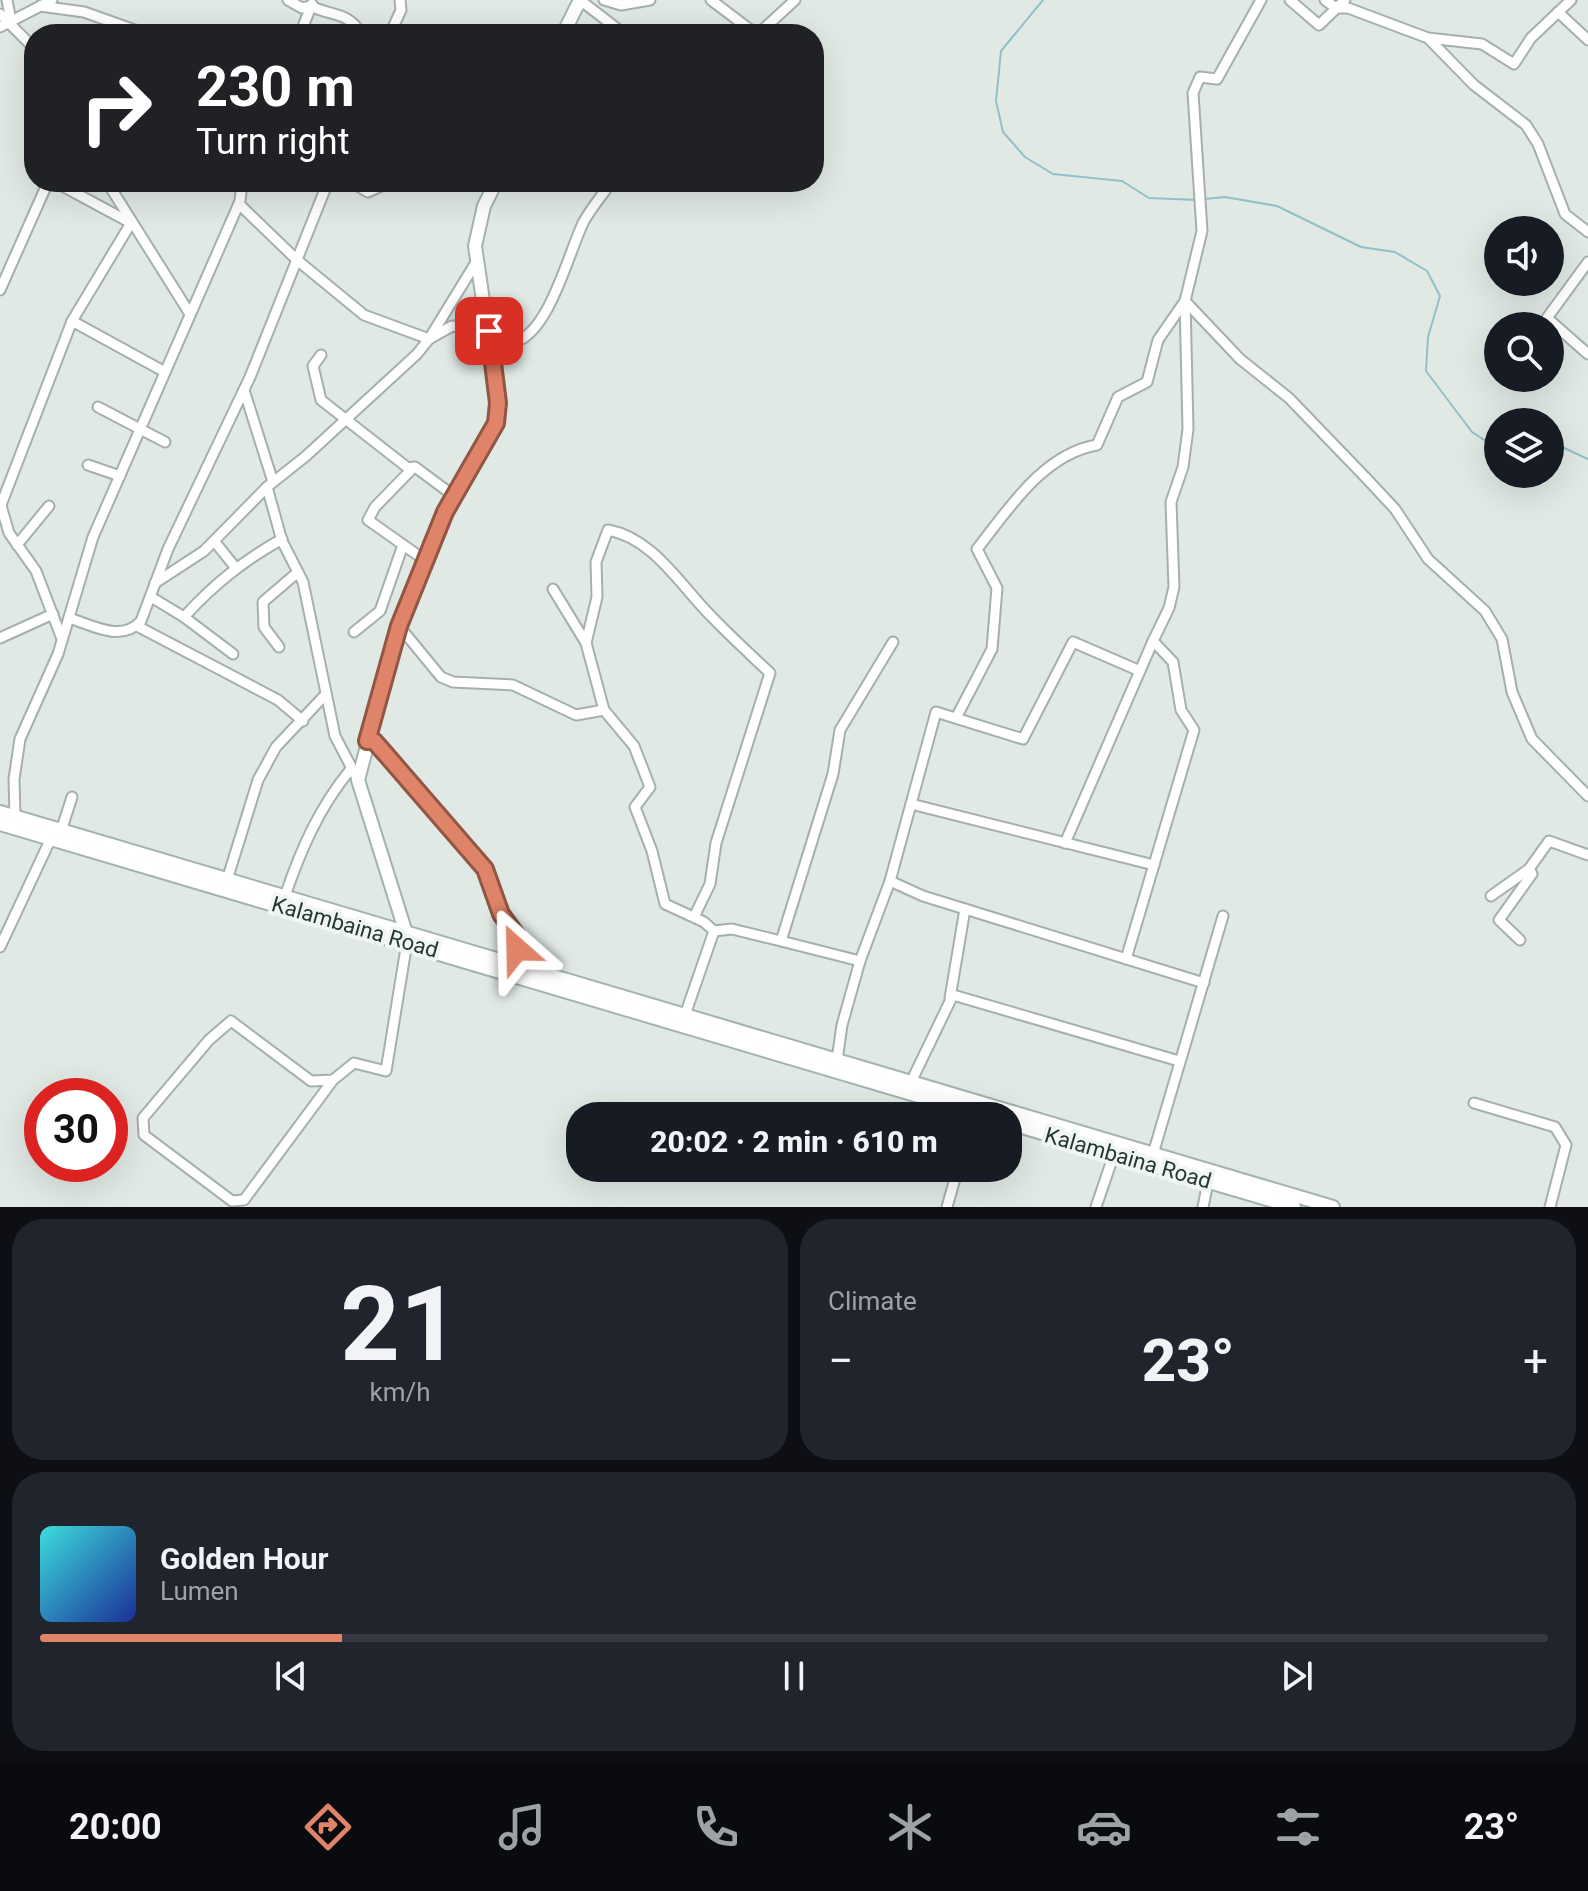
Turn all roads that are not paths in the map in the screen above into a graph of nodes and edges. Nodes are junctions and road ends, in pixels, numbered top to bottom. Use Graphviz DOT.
graph roads {
  1 [pos="7,0"];
  2 [pos="52,0"];
  3 [pos="288,0"];
  4 [pos="400,0"];
  5 [pos="580,0"];
  6 [pos="604,0"];
  7 [pos="650,0"];
  8 [pos="711,0"];
  9 [pos="795,0"];
  10 [pos="1261,0"];
  11 [pos="1290,0"];
  12 [pos="1325,0"];
  13 [pos="1345,0"];
  14 [pos="1571,0"];
  15 [pos="312,3"];
  16 [pos="40,6"];
  17 [pos="1336,8"];
  18 [pos="1558,12"];
  19 [pos="0,14"];
  20 [pos="11,21"];
  21 [pos="118,24"];
  22 [pos="304,24"];
  23 [pos="355,24"];
  24 [pos="395,24"];
  25 [pos="568,24"];
  26 [pos="611,24"];
  27 [pos="743,24"];
  28 [pos="768,24"];
  29 [pos="0,27"];
  30 [pos="24,36"];
  31 [pos="1428,38"];
  32 [pos="1588,40"];
  33 [pos="43,192"];
  34 [pos="74,192"];
  35 [pos="113,192"];
  36 [pos="240,192"];
  37 [pos="324,192"];
  38 [pos="492,192"];
  39 [pos="604,192"];
  40 [pos="239,204"];
  41 [pos="131,223"];
  42 [pos="1588,232"];
  43 [pos="297,260"];
  44 [pos="1588,262"];
  45 [pos="475,264"];
  46 [pos="3,275"];
  47 [pos="0,290"];
  48 [pos="1185,301"];
  49 [pos="190,314"];
  50 [pos="72,321"];
  51 [pos="489,331"];
  52 [pos="429,339"];
  53 [pos="1588,354"];
  54 [pos="321,355"];
  55 [pos="165,372"];
  56 [pos="244,390"];
  57 [pos="98,407"];
  58 [pos="346,420"];
  59 [pos="140,430"];
  60 [pos="165,442"];
  61 [pos="88,465"];
  62 [pos="411,470"];
  63 [pos="120,476"];
  64 [pos="270,484"];
  65 [pos="454,496"];
  66 [pos="0,504"];
  67 [pos="49,506"];
  68 [pos="282,539"];
  69 [pos="215,542"];
  70 [pos="17,545"];
  71 [pos="403,545"];
  72 [pos="426,561"];
  73 [pos="235,567"];
  74 [pos="298,572"];
  75 [pos="155,583"];
  76 [pos="553,589"];
  77 [pos="151,597"];
  78 [pos="53,614"];
  79 [pos="184,617"];
  80 [pos="69,618"];
  81 [pos="137,626"];
  82 [pos="399,626"];
  83 [pos="354,632"];
  84 [pos="0,638"];
  85 [pos="62,639"];
  86 [pos="1153,641"];
  87 [pos="893,642"];
  88 [pos="586,643"];
  89 [pos="279,647"];
  90 [pos="233,654"];
  91 [pos="1140,671"];
  92 [pos="326,694"];
  93 [pos="604,710"];
  94 [pos="956,718"];
  95 [pos="303,721"];
  96 [pos="367,741"];
  97 [pos="354,775"];
  98 [pos="1588,796"];
  99 [pos="72,797"];
  100 [pos="911,804"];
  101 [pos="0,812"];
  102 [pos="15,816"];
  103 [pos="0,824"];
  104 [pos="56,833"];
  105 [pos="1065,843"];
  106 [pos="1588,855"];
  107 [pos="1154,865"];
  108 [pos="1529,869"];
  109 [pos="227,880"];
  110 [pos="890,881"];
  111 [pos="285,896"];
  112 [pos="1491,896"];
  113 [pos="965,909"];
  114 [pos="1223,916"];
  115 [pos="694,917"];
  116 [pos="714,931"];
  117 [pos="406,937"];
  118 [pos="1520,940"];
  119 [pos="781,941"];
  120 [pos="0,947"];
  121 [pos="1126,959"];
  122 [pos="860,961"];
  123 [pos="513,964"];
  124 [pos="1204,983"];
  125 [pos="950,998"];
  126 [pos="685,1015"];
  127 [pos="837,1060"];
  128 [pos="1179,1061"];
  129 [pos="333,1080"];
  130 [pos="911,1082"];
  131 [pos="939,1102"];
  132 [pos="1474,1103"];
  133 [pos="1022,1127"];
  134 [pos="1114,1154"];
  135 [pos="1153,1154"];
  136 [pos="954,1182"];
  137 [pos="1208,1182"];
  138 [pos="947,1207"];
  139 [pos="1096,1207"];
  140 [pos="1203,1207"];
  141 [pos="1292,1207"];
  142 [pos="1333,1207"];
  143 [pos="1550,1207"];
  1 -- 20 [label="street"];
  2 -- 16 [label="street"];
  3 -- 15 [label="street"];
  4 -- 24 [label="street"];
  5 -- 25 [label="main road"];
  5 -- 26 [label="street"];
  6 -- 7 [label="street"];
  8 -- 27 [label="street"];
  9 -- 28 [label="street"];
  10 -- 48 [label="street"];
  11 -- 17 [label="street"];
  12 -- 17 [label="street"];
  13 -- 17 [label="street"];
  14 -- 18 [label="street"];
  15 -- 22 [label="street"];
  15 -- 23 [label="street"];
  16 -- 20 [label="street"];
  16 -- 21 [label="street"];
  17 -- 31 [label="street"];
  18 -- 31 [label="street"];
  18 -- 32 [label="street"];
  19 -- 20 [label="street"];
  20 -- 29 [label="street"];
  20 -- 30 [label="street"];
  31 -- 42 [label="street"];
  33 -- 46 [label="street"];
  34 -- 41 [label="street"];
  35 -- 41 [label="street"];
  36 -- 40 [label="street"];
  37 -- 43 [label="street"];
  38 -- 45 [label="main road"];
  39 -- 51 [label="street"];
  40 -- 43 [label="street"];
  40 -- 49 [label="street"];
  41 -- 49 [label="street"];
  41 -- 50 [label="street"];
  43 -- 52 [label="street"];
  43 -- 56 [label="street"];
  44 -- 53 [label="street"];
  45 -- 51 [label="main road"];
  45 -- 52 [label="street"];
  46 -- 47 [label="street"];
  48 -- 86 [label="street"];
  48 -- 94 [label="street"];
  48 -- 98 [label="street"];
  49 -- 55 [label="street"];
  50 -- 55 [label="street"];
  50 -- 66 [label="street"];
  51 -- 52 [label="street"];
  51 -- 65 [label="main road"];
  52 -- 58 [label="street"];
  54 -- 58 [label="street"];
  55 -- 59 [label="street"];
  56 -- 64 [label="street"];
  56 -- 75 [label="street"];
  57 -- 59 [label="street"];
  58 -- 62 [label="street"];
  58 -- 64 [label="street"];
  59 -- 60 [label="street"];
  59 -- 63 [label="street"];
  61 -- 63 [label="street"];
  62 -- 65 [label="street"];
  62 -- 71 [label="street"];
  63 -- 80 [label="street"];
  64 -- 68 [label="street"];
  64 -- 69 [label="street"];
  65 -- 72 [label="main road"];
  66 -- 70 [label="street"];
  67 -- 70 [label="street"];
  68 -- 73 [label="street"];
  68 -- 74 [label="street"];
  69 -- 73 [label="street"];
  69 -- 75 [label="street"];
  70 -- 78 [label="street"];
  71 -- 72 [label="street"];
  71 -- 83 [label="street"];
  72 -- 82 [label="main road"];
  73 -- 79 [label="street"];
  74 -- 89 [label="street"];
  74 -- 92 [label="street"];
  75 -- 77 [label="street"];
  76 -- 88 [label="street"];
  77 -- 79 [label="street"];
  77 -- 81 [label="street"];
  78 -- 84 [label="street"];
  78 -- 85 [label="street"];
  79 -- 90 [label="street"];
  80 -- 81 [label="street"];
  80 -- 85 [label="street"];
  81 -- 95 [label="street"];
  82 -- 93 [label="street"];
  82 -- 96 [label="main road"];
  85 -- 102 [label="street"];
  86 -- 91 [label="street"];
  86 -- 107 [label="street"];
  87 -- 119 [label="street"];
  88 -- 93 [label="street"];
  88 -- 115 [label="street"];
  91 -- 94 [label="street"];
  91 -- 105 [label="street"];
  92 -- 95 [label="street"];
  92 -- 97 [label="street"];
  93 -- 115 [label="street"];
  94 -- 100 [label="street"];
  95 -- 109 [label="street"];
  96 -- 97 [label="main road"];
  96 -- 123 [label="street"];
  97 -- 111 [label="street"];
  97 -- 117 [label="main road"];
  99 -- 104 [label="street"];
  100 -- 105 [label="street"];
  100 -- 110 [label="street"];
  101 -- 102 [label="main road"];
  102 -- 104 [label="main road"];
  103 -- 104 [label="main road, Kalambaina Road"];
  104 -- 109 [label="main road"];
  104 -- 117 [label="main road, Kalambaina Road"];
  104 -- 120 [label="street"];
  105 -- 107 [label="street"];
  106 -- 108 [label="street"];
  107 -- 121 [label="street"];
  108 -- 112 [label="street"];
  108 -- 118 [label="street"];
  109 -- 111 [label="main road"];
  110 -- 113 [label="street"];
  110 -- 122 [label="street"];
  111 -- 117 [label="main road"];
  113 -- 121 [label="street"];
  113 -- 125 [label="street"];
  114 -- 124 [label="street"];
  115 -- 116 [label="street"];
  116 -- 119 [label="street"];
  116 -- 126 [label="street"];
  117 -- 123 [label="main road"];
  117 -- 129 [label="street"];
  117 -- 131 [label="main road, Kalambaina Road"];
  119 -- 122 [label="street"];
  121 -- 124 [label="street"];
  122 -- 127 [label="street"];
  123 -- 126 [label="main road"];
  124 -- 128 [label="street"];
  125 -- 128 [label="street"];
  125 -- 130 [label="street"];
  126 -- 127 [label="main road"];
  127 -- 130 [label="main road"];
  128 -- 135 [label="street"];
  129 -- 129 [label="street"];
  130 -- 135 [label="main road"];
  132 -- 143 [label="street"];
  133 -- 134 [label="main road, Kalambaina Road"];
  134 -- 137 [label="main road, Kalambaina Road"];
  134 -- 139 [label="street"];
  135 -- 142 [label="main road"];
  136 -- 138 [label="street"];
  137 -- 140 [label="street"];
  137 -- 141 [label="main road, Kalambaina Road"];
}
